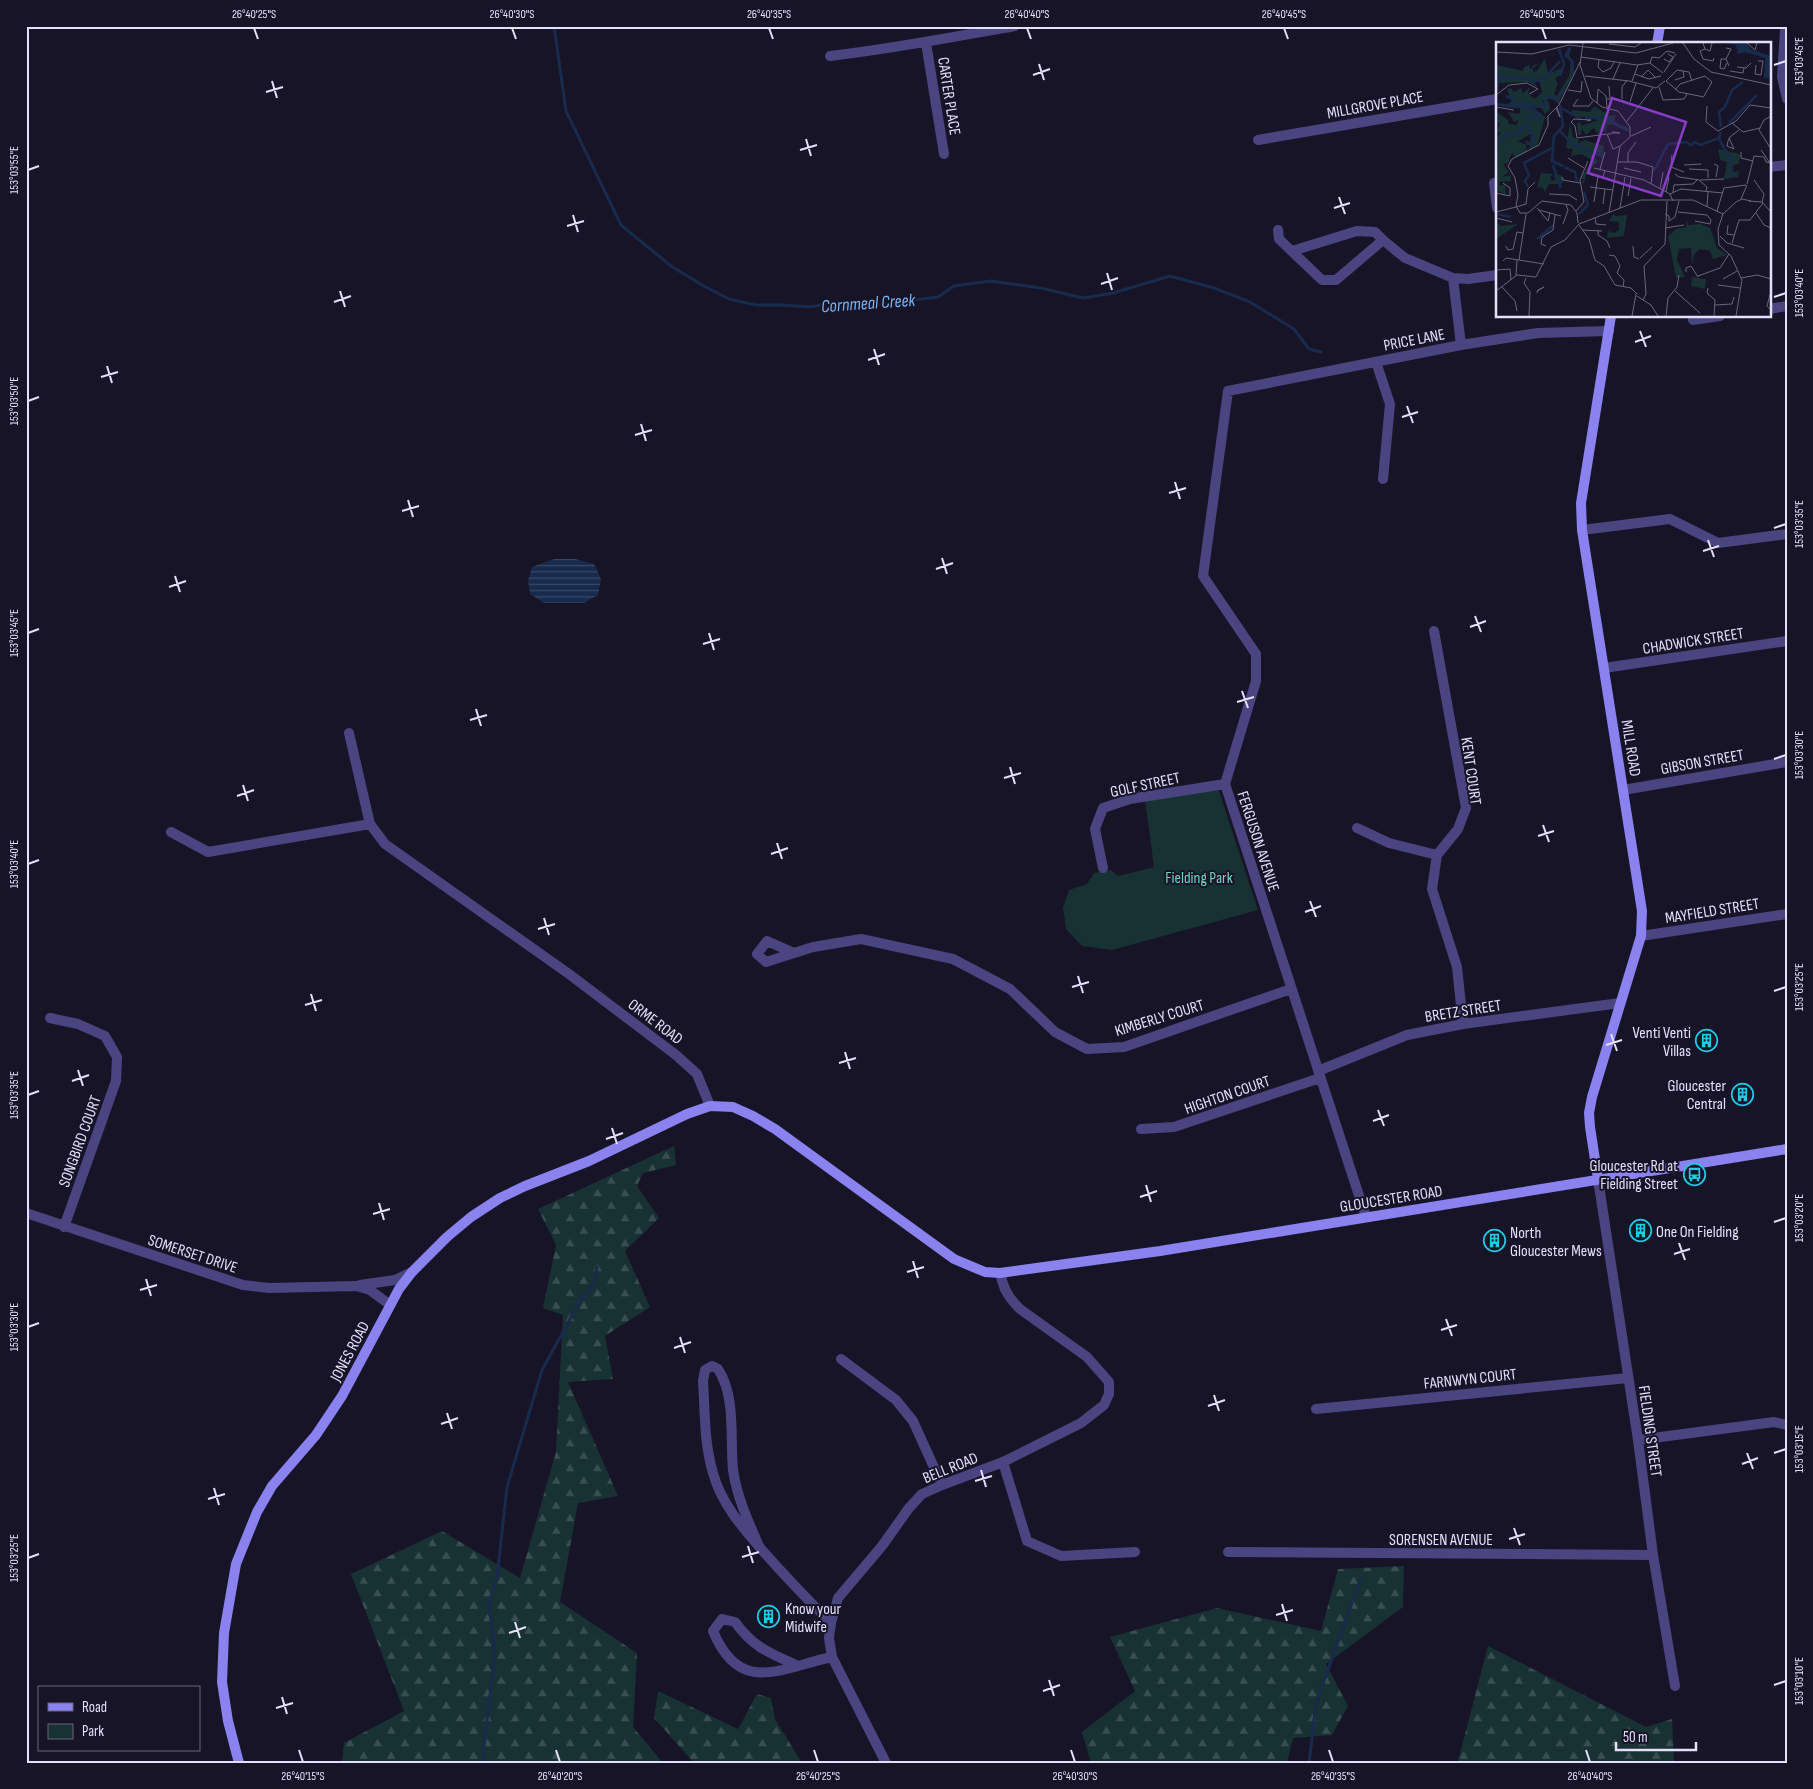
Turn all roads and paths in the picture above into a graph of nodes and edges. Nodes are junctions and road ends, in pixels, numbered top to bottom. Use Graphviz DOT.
graph roads {
  1 [pos="1015,26"];
  2 [pos="1660,26"];
  3 [pos="1785,30"];
  4 [pos="1657,42"];
  5 [pos="926,43"];
  6 [pos="830,56"];
  7 [pos="1496,99"];
  8 [pos="1787,99"];
  9 [pos="1258,140"];
  10 [pos="944,154"];
  11 [pos="1787,165"];
  12 [pos="1770,167"];
  13 [pos="1494,184"];
  14 [pos="1496,200"];
  15 [pos="1278,230"];
  16 [pos="1383,240"];
  17 [pos="1292,251"];
  18 [pos="1496,275"];
  19 [pos="1453,278"];
  20 [pos="1787,306"];
  21 [pos="1770,309"];
  22 [pos="1611,318"];
  23 [pos="1706,318"];
  24 [pos="1693,320"];
  25 [pos="1608,332"];
  26 [pos="1461,345"];
  27 [pos="1376,362"];
  28 [pos="1228,391"];
  29 [pos="1383,479"];
  30 [pos="1582,530"];
  31 [pos="1787,534"];
  32 [pos="1434,632"];
  33 [pos="1787,641"];
  34 [pos="1604,668"];
  35 [pos="349,733"];
  36 [pos="1787,762"];
  37 [pos="1225,784"];
  38 [pos="1623,790"];
  39 [pos="370,824"];
  40 [pos="1357,828"];
  41 [pos="171,832"];
  42 [pos="1437,855"];
  43 [pos="1103,868"];
  44 [pos="1787,914"];
  45 [pos="1641,936"];
  46 [pos="794,953"];
  47 [pos="1291,989"];
  48 [pos="1620,1003"];
  49 [pos="50,1018"];
  50 [pos="1463,1024"];
  51 [pos="1319,1075"];
  52 [pos="710,1106"];
  53 [pos="1141,1129"];
  54 [pos="1787,1148"];
  55 [pos="1598,1179"];
  56 [pos="26,1213"];
  57 [pos="1366,1217"];
  58 [pos="64,1227"];
  59 [pos="412,1272"];
  60 [pos="1000,1273"];
  61 [pos="357,1286"];
  62 [pos="390,1304"];
  63 [pos="841,1359"];
  64 [pos="1628,1378"];
  65 [pos="1316,1409"];
  66 [pos="1787,1425"];
  67 [pos="1638,1440"];
  68 [pos="1003,1462"];
  69 [pos="942,1485"];
  70 [pos="759,1546"];
  71 [pos="1135,1552"];
  72 [pos="1228,1552"];
  73 [pos="1653,1556"];
  74 [pos="831,1623"];
  75 [pos="832,1657"];
  76 [pos="796,1665"];
  77 [pos="1676,1686"];
  78 [pos="239,1763"];
  79 [pos="886,1763"];
  1 -- 5 [label="street"];
  2 -- 4 [label="main road"];
  3 -- 8 [label="street"];
  5 -- 6 [label="street"];
  5 -- 10 [label="street, CARTER PLACE"];
  7 -- 9 [label="street, MILLGROVE PLACE"];
  11 -- 12 [label="street"];
  13 -- 14 [label="street"];
  15 -- 17 [label="street"];
  16 -- 17 [label="street"];
  16 -- 17 [label="street"];
  16 -- 19 [label="street"];
  18 -- 19 [label="street"];
  19 -- 26 [label="street"];
  20 -- 21 [label="street"];
  22 -- 25 [label="main road, MILL ROAD"];
  23 -- 24 [label="street"];
  25 -- 26 [label="street, PRICE LANE"];
  25 -- 30 [label="main road, MILL ROAD"];
  26 -- 27 [label="street, PRICE LANE"];
  27 -- 28 [label="street, PRICE LANE"];
  27 -- 29 [label="street"];
  28 -- 37 [label="street, FERGUSON AVENUE"];
  30 -- 31 [label="street"];
  30 -- 34 [label="main road, MILL ROAD"];
  32 -- 42 [label="street, KENT COURT"];
  33 -- 34 [label="street, CHADWICK STREET"];
  34 -- 38 [label="main road, MILL ROAD"];
  35 -- 39 [label="street, ORME ROAD"];
  36 -- 38 [label="street, GIBSON STREET"];
  37 -- 43 [label="street, GOLF STREET"];
  37 -- 47 [label="street, FERGUSON AVENUE"];
  38 -- 45 [label="main road, MILL ROAD"];
  39 -- 41 [label="street"];
  39 -- 52 [label="street, ORME ROAD"];
  40 -- 42 [label="street"];
  42 -- 50 [label="street"];
  44 -- 45 [label="street, MAYFIELD STREET"];
  45 -- 48 [label="main road, MILL ROAD"];
  46 -- 47 [label="street, KIMBERLY COURT"];
  47 -- 51 [label="street, FERGUSON AVENUE"];
  48 -- 50 [label="street, BRETZ STREET"];
  48 -- 55 [label="main road, MILL ROAD"];
  49 -- 58 [label="street, SONGBIRD COURT"];
  50 -- 51 [label="street, BRETZ STREET"];
  51 -- 53 [label="street, HIGHTON COURT"];
  51 -- 57 [label="street, FERGUSON AVENUE"];
  52 -- 59 [label="main road, JONES ROAD"];
  52 -- 60 [label="main road"];
  54 -- 55 [label="main road, GLOUCESTER ROAD"];
  55 -- 57 [label="main road, GLOUCESTER ROAD"];
  55 -- 64 [label="street, FIELDING STREET"];
  56 -- 58 [label="street, SOMERSET DRIVE"];
  57 -- 60 [label="main road, GLOUCESTER ROAD"];
  58 -- 61 [label="street, SOMERSET DRIVE"];
  59 -- 61 [label="street, SOMERSET DRIVE"];
  59 -- 62 [label="main road, JONES ROAD"];
  60 -- 68 [label="street, BELL ROAD"];
  61 -- 62 [label="street, SOMERSET DRIVE"];
  62 -- 78 [label="main road, JONES ROAD"];
  63 -- 69 [label="street"];
  64 -- 65 [label="street, FARNWYN COURT"];
  64 -- 67 [label="street, FIELDING STREET"];
  66 -- 67 [label="street"];
  67 -- 73 [label="street, FIELDING STREET"];
  68 -- 69 [label="street, BELL ROAD"];
  68 -- 71 [label="street"];
  69 -- 74 [label="street, BELL ROAD"];
  70 -- 70 [label="street"];
  70 -- 74 [label="street"];
  72 -- 73 [label="street, SORENSEN AVENUE"];
  73 -- 77 [label="street, FIELDING STREET"];
  74 -- 75 [label="street, BELL ROAD"];
  75 -- 76 [label="street"];
  75 -- 79 [label="street, BELL ROAD"];
  76 -- 76 [label="street"];
}
